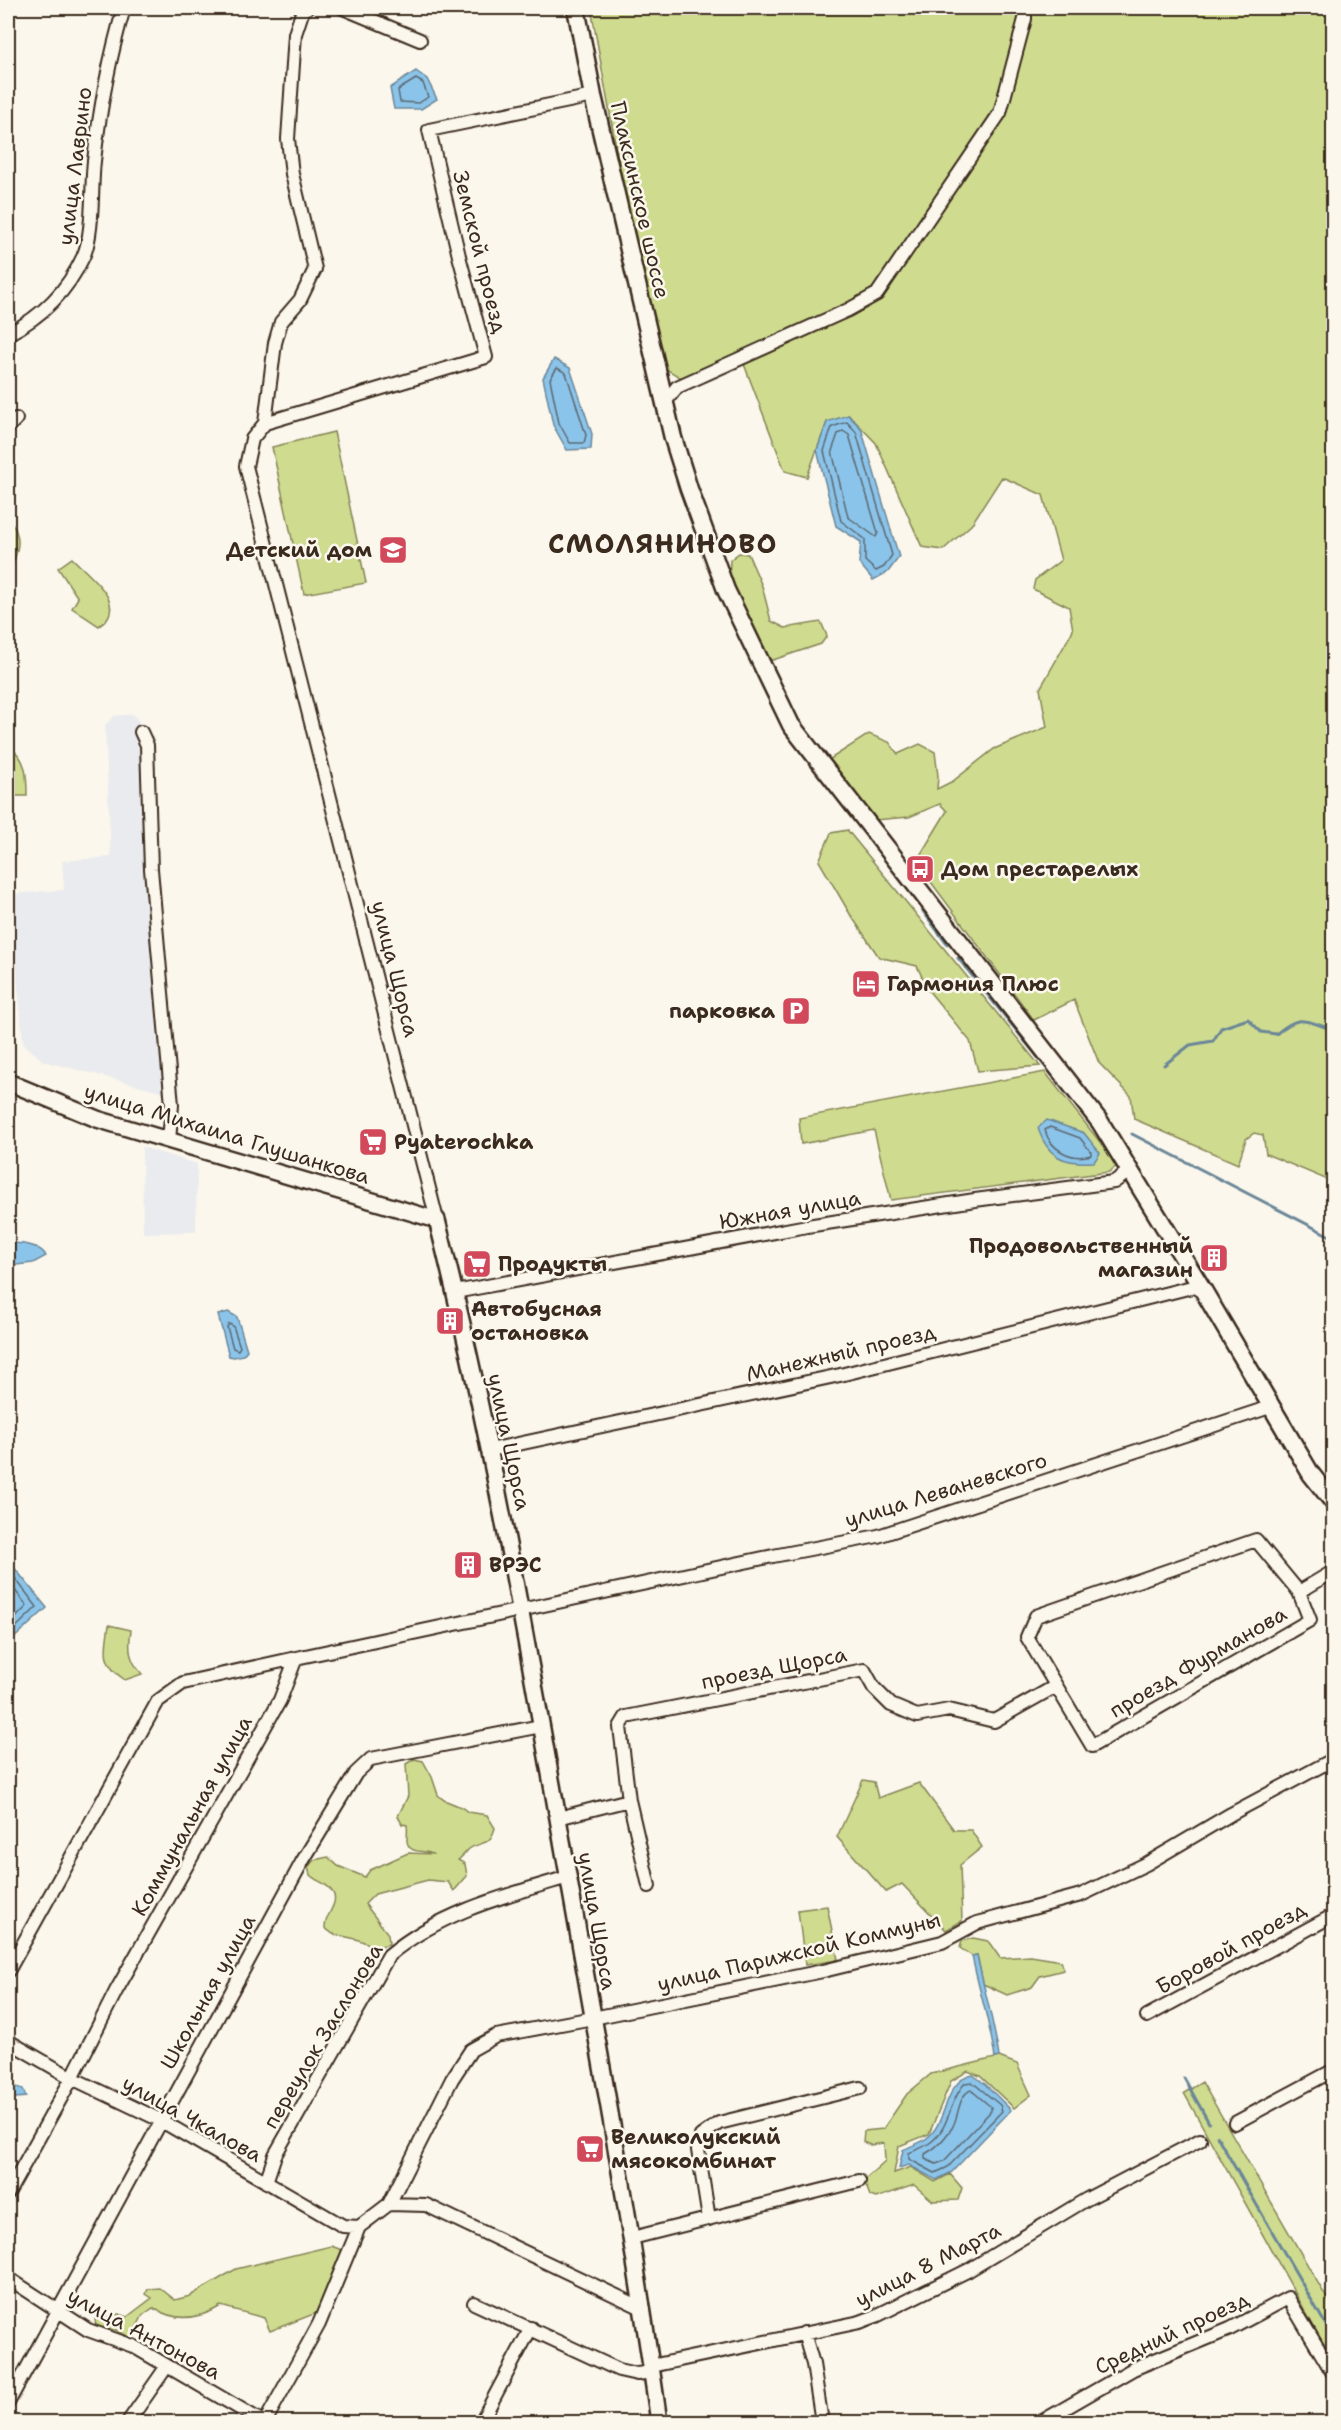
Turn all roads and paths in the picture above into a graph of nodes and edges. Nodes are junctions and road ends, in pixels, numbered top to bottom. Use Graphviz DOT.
graph roads {
  1 [pos="124,8"];
  2 [pos="307,8"];
  3 [pos="343,8"];
  4 [pos="576,8"];
  5 [pos="1025,8"];
  6 [pos="420,40"];
  7 [pos="593,96"];
  8 [pos="8,334"];
  9 [pos="665,402"];
  10 [pos="265,421"];
  11 [pos="141,732"];
  12 [pos="8,1082"];
  13 [pos="169,1141"];
  14 [pos="1131,1170"];
  15 [pos="437,1220"];
  16 [pos="1200,1285"];
  17 [pos="455,1292"];
  18 [pos="1270,1407"];
  19 [pos="490,1450"];
  20 [pos="1334,1503"];
  21 [pos="1334,1571"];
  22 [pos="1299,1592"];
  23 [pos="522,1611"];
  24 [pos="296,1658"];
  25 [pos="1056,1686"];
  26 [pos="541,1725"];
  27 [pos="1334,1759"];
  28 [pos="629,1800"];
  29 [pos="558,1818"];
  30 [pos="568,1876"];
  31 [pos="649,1886"];
  32 [pos="1334,1915"];
  33 [pos="8,1971"];
  34 [pos="1147,2016"];
  35 [pos="593,2018"];
  36 [pos="8,2041"];
  37 [pos="1334,2070"];
  38 [pos="72,2078"];
  39 [pos="860,2088"];
  40 [pos="160,2120"];
  41 [pos="1235,2122"];
  42 [pos="1200,2140"];
  43 [pos="859,2181"];
  44 [pos="266,2182"];
  45 [pos="8,2193"];
  46 [pos="389,2204"];
  47 [pos="709,2219"];
  48 [pos="359,2227"];
  49 [pos="632,2238"];
  50 [pos="8,2278"];
  51 [pos="474,2303"];
  52 [pos="644,2309"];
  53 [pos="57,2310"];
  54 [pos="531,2328"];
  55 [pos="804,2333"];
  56 [pos="167,2366"];
  57 [pos="651,2369"];
  58 [pos="1334,2375"];
  59 [pos="8,2403"];
  60 [pos="128,2422"];
  61 [pos="264,2422"];
  62 [pos="481,2422"];
  63 [pos="658,2422"];
  64 [pos="822,2422"];
  65 [pos="1041,2422"];
  1 -- 8 [label="street, улица Лаврино"];
  2 -- 10 [label="street"];
  3 -- 6 [label="street"];
  4 -- 7 [label="main road, Плаксинское шоссе"];
  5 -- 9 [label="street"];
  7 -- 9 [label="main road, Плаксинское шоссе"];
  7 -- 10 [label="street, Земской проезд"];
  9 -- 14 [label="main road, Плаксинское шоссе"];
  10 -- 15 [label="street, улица Щорса"];
  11 -- 13 [label="street"];
  12 -- 13 [label="street, улица Михаила Глушанкова"];
  13 -- 15 [label="street, улица Михаила Глушанкова"];
  14 -- 16 [label="main road, Плаксинское шоссе"];
  14 -- 17 [label="street, Южная улица"];
  15 -- 17 [label="street, улица Щорса"];
  16 -- 18 [label="main road, Плаксинское шоссе"];
  16 -- 19 [label="street, Манежный проезд"];
  17 -- 19 [label="street, улица Щорса"];
  18 -- 20 [label="main road, Плаксинское шоссе"];
  18 -- 23 [label="street, улица Леваневского"];
  19 -- 23 [label="street, улица Щорса"];
  21 -- 22 [label="street"];
  22 -- 25 [label="street, проезд Фурманова"];
  22 -- 25 [label="street, проезд Фурманова"];
  23 -- 24 [label="street"];
  23 -- 26 [label="street, улица Щорса"];
  24 -- 33 [label="street"];
  24 -- 38 [label="street, Коммунальная улица"];
  25 -- 28 [label="street, проезд Щорса"];
  26 -- 29 [label="street, улица Щорса"];
  26 -- 40 [label="street, Школьная улица"];
  27 -- 35 [label="street, улица Парижской Коммуны"];
  28 -- 29 [label="street"];
  28 -- 31 [label="street, проезд Щорса"];
  29 -- 30 [label="street, улица Щорса"];
  30 -- 35 [label="street, улица Щорса"];
  30 -- 44 [label="street, переулок Заслонова"];
  32 -- 34 [label="street, Боровой проезд"];
  35 -- 46 [label="street, улица Парижской Коммуны"];
  35 -- 49 [label="street, улица Щорса"];
  36 -- 38 [label="street, улица Чкалова"];
  37 -- 41 [label="street"];
  38 -- 40 [label="street, улица Чкалова"];
  38 -- 45 [label="street, Коммунальная улица"];
  39 -- 47 [label="street"];
  40 -- 44 [label="street, улица Чкалова"];
  40 -- 53 [label="street, Школьная улица"];
  42 -- 55 [label="street, улица 8 Марта"];
  43 -- 47 [label="street"];
  44 -- 48 [label="street, улица Чкалова"];
  46 -- 48 [label="street"];
  46 -- 52 [label="street"];
  47 -- 49 [label="street"];
  48 -- 61 [label="street"];
  49 -- 52 [label="street, улица Щорса"];
  50 -- 53 [label="street, улица Антонова"];
  51 -- 54 [label="street"];
  52 -- 57 [label="street, улица Щорса"];
  53 -- 56 [label="street, улица Антонова"];
  53 -- 59 [label="street, Школьная улица"];
  54 -- 57 [label="street"];
  54 -- 62 [label="street"];
  55 -- 57 [label="street, улица 8 Марта"];
  55 -- 64 [label="street"];
  56 -- 60 [label="street"];
  56 -- 61 [label="street, улица Антонова"];
  57 -- 63 [label="street, улица Щорса"];
  58 -- 65 [label="street, Средний проезд"];
}
